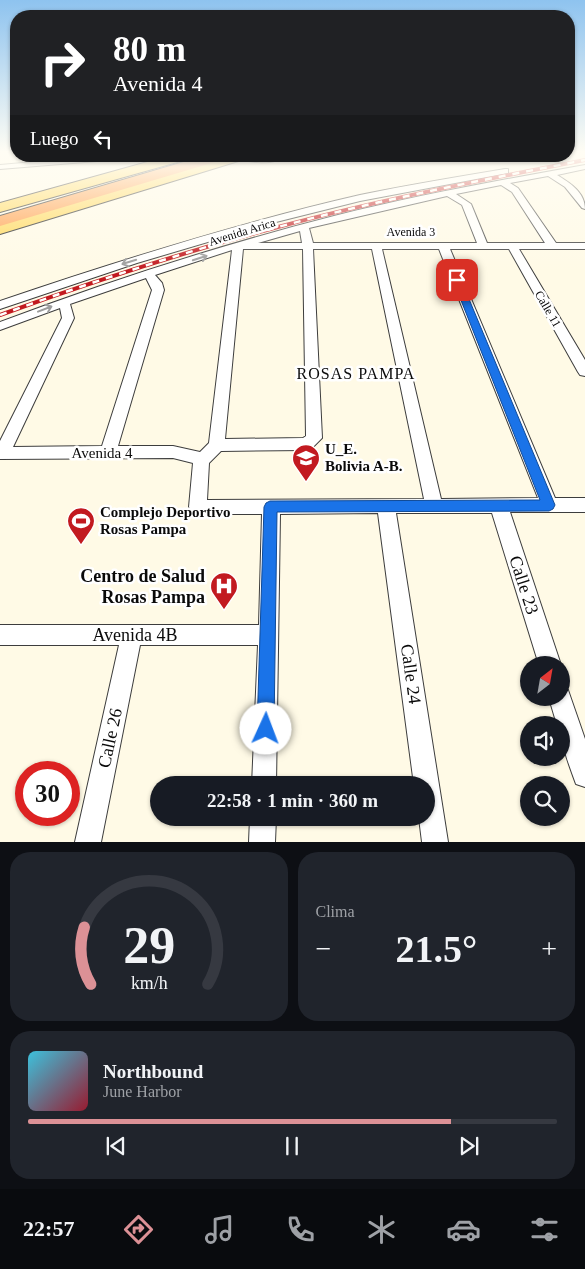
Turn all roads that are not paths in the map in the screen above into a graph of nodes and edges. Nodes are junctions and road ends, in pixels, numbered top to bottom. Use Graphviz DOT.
graph roads {
  1 [pos="78,192"];
  2 [pos="87,192"];
  3 [pos="93,192"];
  4 [pos="101,192"];
  5 [pos="391,192"];
  6 [pos="451,192"];
  7 [pos="517,192"];
  8 [pos="574,192"];
  9 [pos="448,193"];
  10 [pos="585,206"];
  11 [pos="6,217"];
  12 [pos="304,227"];
  13 [pos="0,229"];
  14 [pos="308,245"];
  15 [pos="376,245"];
  16 [pos="443,245"];
  17 [pos="483,245"];
  18 [pos="238,246"];
  19 [pos="512,246"];
  20 [pos="552,246"];
  21 [pos="583,248"];
  22 [pos="149,274"];
  23 [pos="63,302"];
  24 [pos="0,305"];
  25 [pos="0,326"];
  26 [pos="585,372"];
  27 [pos="217,445"];
  28 [pos="1,453"];
  29 [pos="108,453"];
  30 [pos="201,462"];
  31 [pos="549,505"];
  32 [pos="585,505"];
  33 [pos="386,506"];
  34 [pos="434,506"];
  35 [pos="499,506"];
  36 [pos="270,507"];
  37 [pos="0,634"];
  38 [pos="132,635"];
  39 [pos="269,635"];
  40 [pos="547,656"];
  41 [pos="563,706"];
  42 [pos="585,775"];
  43 [pos="264,776"];
  44 [pos="262,826"];
  45 [pos="88,842"];
  46 [pos="262,842"];
  47 [pos="435,842"];
  1 -- 11 [label="main road"];
  2 -- 11 [label="highway"];
  3 -- 11 [label="highway"];
  4 -- 11 [label="main road"];
  5 -- 24 [label="street, Avenida Arica, one-way"];
  6 -- 9 [label="street, Avenida Arica"];
  7 -- 20 [label="street"];
  8 -- 10 [label="street"];
  9 -- 12 [label="street, Avenida Arica"];
  9 -- 17 [label="street"];
  11 -- 13 [label="main road"];
  12 -- 14 [label="street"];
  12 -- 18 [label="street, Avenida Arica"];
  14 -- 15 [label="street, Avenida 3"];
  14 -- 18 [label="street, Avenida 3"];
  14 -- 27 [label="street"];
  15 -- 16 [label="street, Avenida 3"];
  15 -- 34 [label="street"];
  16 -- 17 [label="street, Avenida 3"];
  16 -- 31 [label="street"];
  17 -- 19 [label="street, Avenida 3"];
  22 -- 18 [label="street, Avenida Arica, one-way"];
  18 -- 27 [label="street"];
  19 -- 20 [label="street, Avenida 3"];
  19 -- 26 [label="street, Calle 11"];
  20 -- 21 [label="street, Avenida 3"];
  22 -- 23 [label="street, Avenida Arica"];
  22 -- 29 [label="street"];
  25 -- 23 [label="street, Avenida Arica, one-way"];
  23 -- 28 [label="street"];
  27 -- 30 [label="street"];
  28 -- 29 [label="street, Avenida 4"];
  29 -- 30 [label="street, Avenida 4"];
  30 -- 36 [label="street"];
  31 -- 32 [label="street"];
  31 -- 35 [label="street"];
  33 -- 34 [label="street"];
  33 -- 36 [label="street"];
  33 -- 47 [label="street, Calle 24"];
  34 -- 35 [label="street"];
  35 -- 40 [label="street, Calle 23"];
  36 -- 39 [label="street"];
  37 -- 38 [label="street, Avenida 4B"];
  38 -- 39 [label="street, Avenida 4B"];
  38 -- 45 [label="street, Calle 26"];
  39 -- 43 [label="street"];
  41 -- 42 [label="street"];
  44 -- 46 [label="street"];
}
